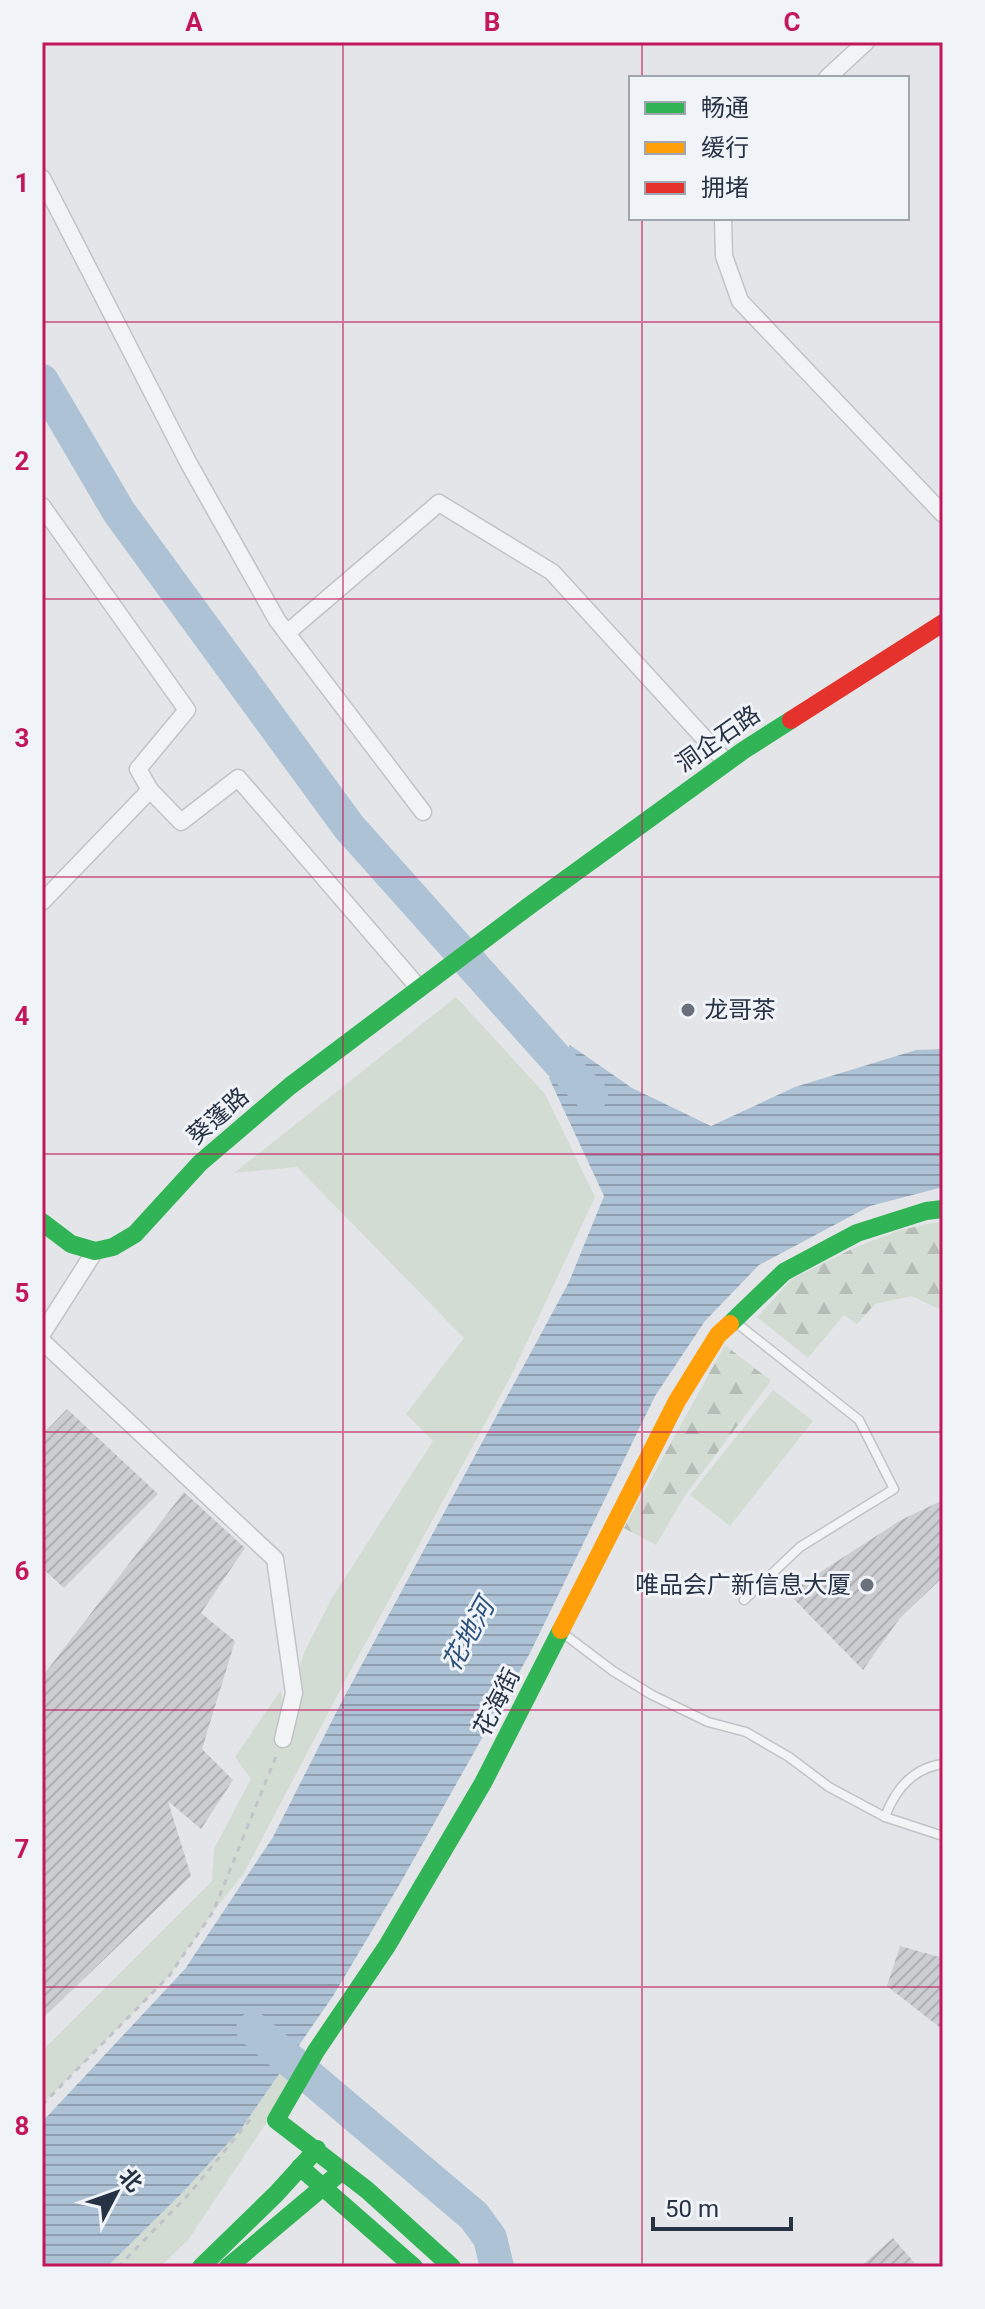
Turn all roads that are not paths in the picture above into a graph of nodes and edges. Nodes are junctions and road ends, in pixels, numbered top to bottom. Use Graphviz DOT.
graph roads {
  1 [pos="866,42"];
  2 [pos="829,76"];
  3 [pos="42,178"];
  4 [pos="723,220"];
  5 [pos="42,506"];
  6 [pos="943,514"];
  7 [pos="943,623"];
  8 [pos="287,633"];
  9 [pos="726,762"];
  10 [pos="150,790"];
  11 [pos="423,812"];
  12 [pos="42,902"];
  13 [pos="423,986"];
  14 [pos="943,1209"];
  15 [pos="42,1222"];
  16 [pos="95,1251"];
  17 [pos="734,1320"];
  18 [pos="42,1334"];
  19 [pos="42,1341"];
  20 [pos="744,1600"];
  21 [pos="560,1631"];
  22 [pos="283,1739"];
  23 [pos="943,1764"];
  24 [pos="885,1817"];
  25 [pos="943,1836"];
  26 [pos="317,2149"];
  27 [pos="300,2167"];
  28 [pos="342,2170"];
  29 [pos="324,2187"];
  30 [pos="201,2267"];
  31 [pos="228,2267"];
  32 [pos="414,2267"];
  33 [pos="452,2267"];
  1 -- 2 [label="street"];
  3 -- 8 [label="street"];
  4 -- 6 [label="street"];
  5 -- 10 [label="street"];
  7 -- 9 [label="street, 洞企石路"];
  8 -- 9 [label="street"];
  8 -- 11 [label="street"];
  9 -- 13 [label="street, 洞企石路"];
  10 -- 12 [label="street"];
  10 -- 13 [label="street"];
  13 -- 16 [label="street, 葵蓬路"];
  14 -- 17 [label="street, 花海街"];
  15 -- 16 [label="street"];
  16 -- 18 [label="street"];
  17 -- 20 [label="lane"];
  17 -- 21 [label="street, 花海街"];
  19 -- 22 [label="street"];
  21 -- 24 [label="lane"];
  21 -- 26 [label="street, 花海街"];
  23 -- 24 [label="lane"];
  24 -- 25 [label="lane"];
  26 -- 27 [label="street"];
  26 -- 28 [label="street, 花海街"];
  27 -- 29 [label="street"];
  27 -- 30 [label="street"];
  28 -- 29 [label="street"];
  28 -- 33 [label="street, 花海街"];
  29 -- 31 [label="street"];
  29 -- 32 [label="street"];
}
